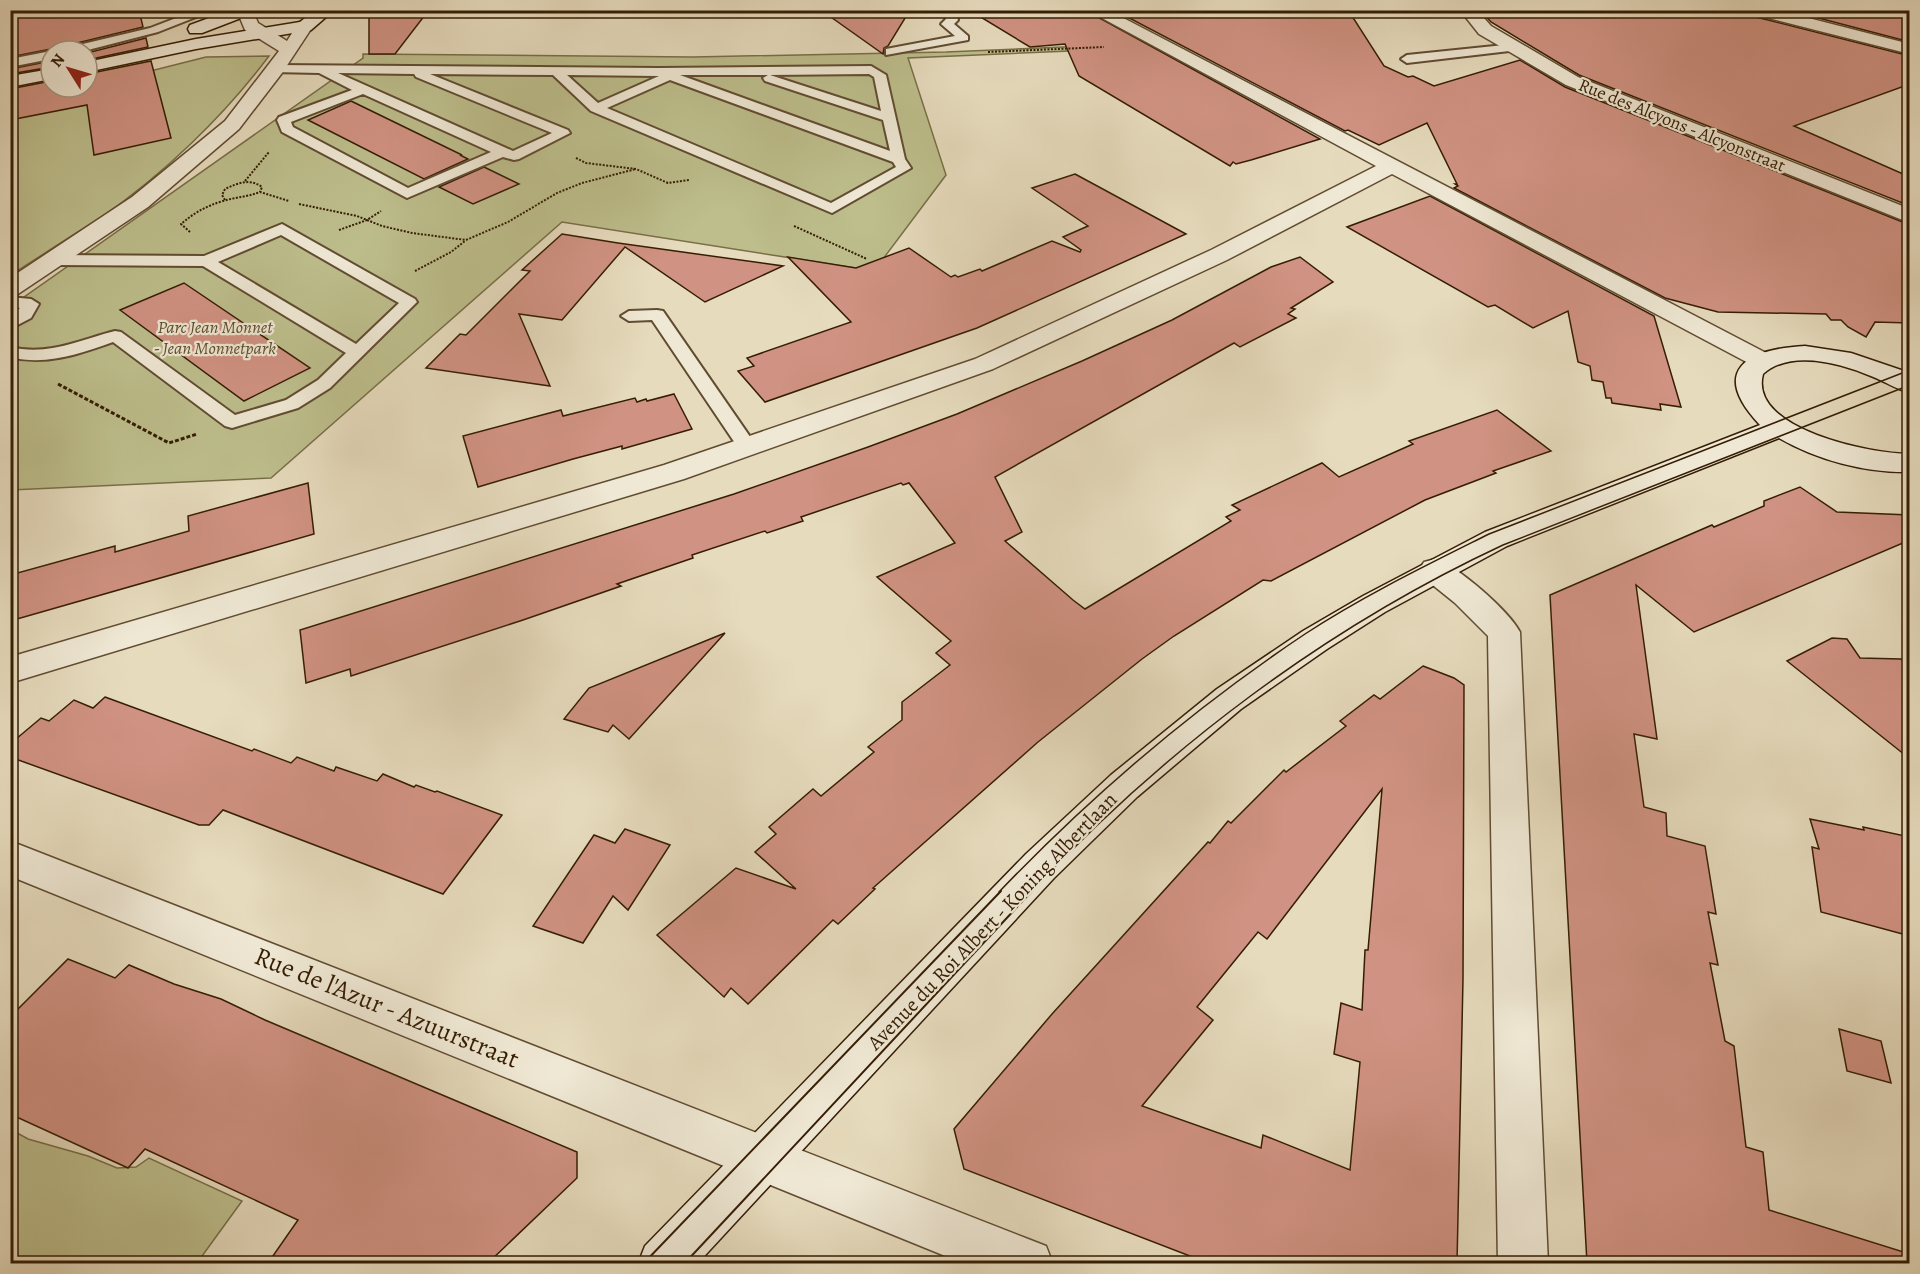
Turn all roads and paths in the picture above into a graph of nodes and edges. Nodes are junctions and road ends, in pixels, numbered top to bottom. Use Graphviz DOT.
graph roads {
  1 [pos="209,10"];
  2 [pos="250,10"];
  3 [pos="326,10"];
  4 [pos="949,10"];
  5 [pos="1095,10"];
  6 [pos="1468,10"];
  7 [pos="1755,10"];
  8 [pos="304,26"];
  9 [pos="264,33"];
  10 [pos="99,44"];
  11 [pos="1160,45"];
  12 [pos="1514,48"];
  13 [pos="288,49"];
  14 [pos="1910,49"];
  15 [pos="890,52"];
  16 [pos="985,52"];
  17 [pos="99,56"];
  18 [pos="39,57"];
  19 [pos="1407,59"];
  20 [pos="10,63"];
  21 [pos="99,64"];
  22 [pos="39,68"];
  23 [pos="276,69"];
  24 [pos="320,69"];
  25 [pos="408,69"];
  26 [pos="556,71"];
  27 [pos="750,72"];
  28 [pos="10,74"];
  29 [pos="664,74"];
  30 [pos="39,76"];
  31 [pos="10,81"];
  32 [pos="363,90"];
  33 [pos="596,108"];
  34 [pos="889,118"];
  35 [pos="287,129"];
  36 [pos="542,144"];
  37 [pos="502,152"];
  38 [pos="898,159"];
  39 [pos="1392,166"];
  40 [pos="636,169"];
  41 [pos="694,180"];
  42 [pos="244,181"];
  43 [pos="260,192"];
  44 [pos="407,194"];
  45 [pos="225,200"];
  46 [pos="1910,217"];
  47 [pos="367,220"];
  48 [pos="788,222"];
  49 [pos="307,243"];
  50 [pos="867,259"];
  51 [pos="55,260"];
  52 [pos="206,261"];
  53 [pos="10,289"];
  54 [pos="10,302"];
  55 [pos="629,316"];
  56 [pos="10,324"];
  57 [pos="10,352"];
  58 [pos="357,352"];
  59 [pos="1763,361"];
  60 [pos="54,381"];
  61 [pos="1907,381"];
  62 [pos="232,422"];
  63 [pos="1781,427"];
  64 [pos="748,448"];
  65 [pos="1910,463"];
  66 [pos="1435,570"];
  67 [pos="10,670"];
  68 [pos="10,858"];
  69 [pos="763,1157"];
  70 [pos="663,1263"];
  71 [pos="1028,1263"];
  72 [pos="1523,1263"];
  1 -- 10 [label="lane"];
  2 -- 9 [label="street"];
  2 -- 17 [label="street"];
  3 -- 8 [label="street"];
  4 -- 15 [label="lane"];
  5 -- 11 [label="street"];
  6 -- 12 [label="street, Rue des Alcyons - Alcyonstraat"];
  7 -- 14 [label="street"];
  8 -- 9 [label="street"];
  8 -- 13 [label="street"];
  9 -- 13 [label="street"];
  9 -- 21 [label="street"];
  11 -- 16 [label="path"];
  11 -- 39 [label="street"];
  12 -- 19 [label="lane"];
  12 -- 46 [label="street, Rue des Alcyons - Alcyonstraat"];
  13 -- 23 [label="street"];
  18 -- 20 [label="lane"];
  22 -- 28 [label="street"];
  23 -- 24 [label="lane"];
  23 -- 51 [label="street"];
  24 -- 25 [label="lane"];
  24 -- 32 [label="lane"];
  25 -- 26 [label="lane"];
  25 -- 36 [label="lane"];
  26 -- 29 [label="lane"];
  26 -- 33 [label="lane"];
  27 -- 29 [label="lane"];
  27 -- 34 [label="lane"];
  27 -- 34 [label="lane"];
  29 -- 33 [label="lane"];
  29 -- 38 [label="lane"];
  30 -- 31 [label="street"];
  32 -- 35 [label="lane"];
  32 -- 37 [label="lane"];
  33 -- 38 [label="lane"];
  34 -- 38 [label="lane"];
  35 -- 42 [label="path"];
  35 -- 44 [label="lane"];
  36 -- 37 [label="lane"];
  36 -- 40 [label="path"];
  37 -- 44 [label="lane"];
  39 -- 59 [label="street"];
  39 -- 64 [label="street"];
  40 -- 41 [label="path"];
  40 -- 47 [label="path"];
  42 -- 43 [label="path"];
  42 -- 45 [label="path"];
  43 -- 45 [label="path"];
  43 -- 47 [label="path"];
  44 -- 47 [label="path"];
  45 -- 52 [label="path"];
  47 -- 49 [label="path"];
  48 -- 50 [label="path"];
  49 -- 52 [label="lane"];
  49 -- 58 [label="lane"];
  51 -- 52 [label="lane"];
  51 -- 53 [label="street"];
  52 -- 58 [label="lane"];
  54 -- 56 [label="lane"];
  55 -- 64 [label="lane"];
  57 -- 62 [label="lane"];
  58 -- 62 [label="lane"];
  59 -- 61 [label="street"];
  59 -- 63 [label="street"];
  60 -- 62 [label="path"];
  63 -- 65 [label="street"];
  63 -- 66 [label="street, Avenue du Roi Albert - Koning Albertlaan"];
  64 -- 67 [label="street"];
  66 -- 69 [label="street, Avenue du Roi Albert - Koning Albertlaan"];
  66 -- 72 [label="street"];
  68 -- 69 [label="street, Rue de l'Azur - Azuurstraat"];
  69 -- 70 [label="street, Avenue du Roi Albert - Koning Albertlaan"];
  69 -- 71 [label="street, Rue de l'Azur - Azuurstraat"];
}
